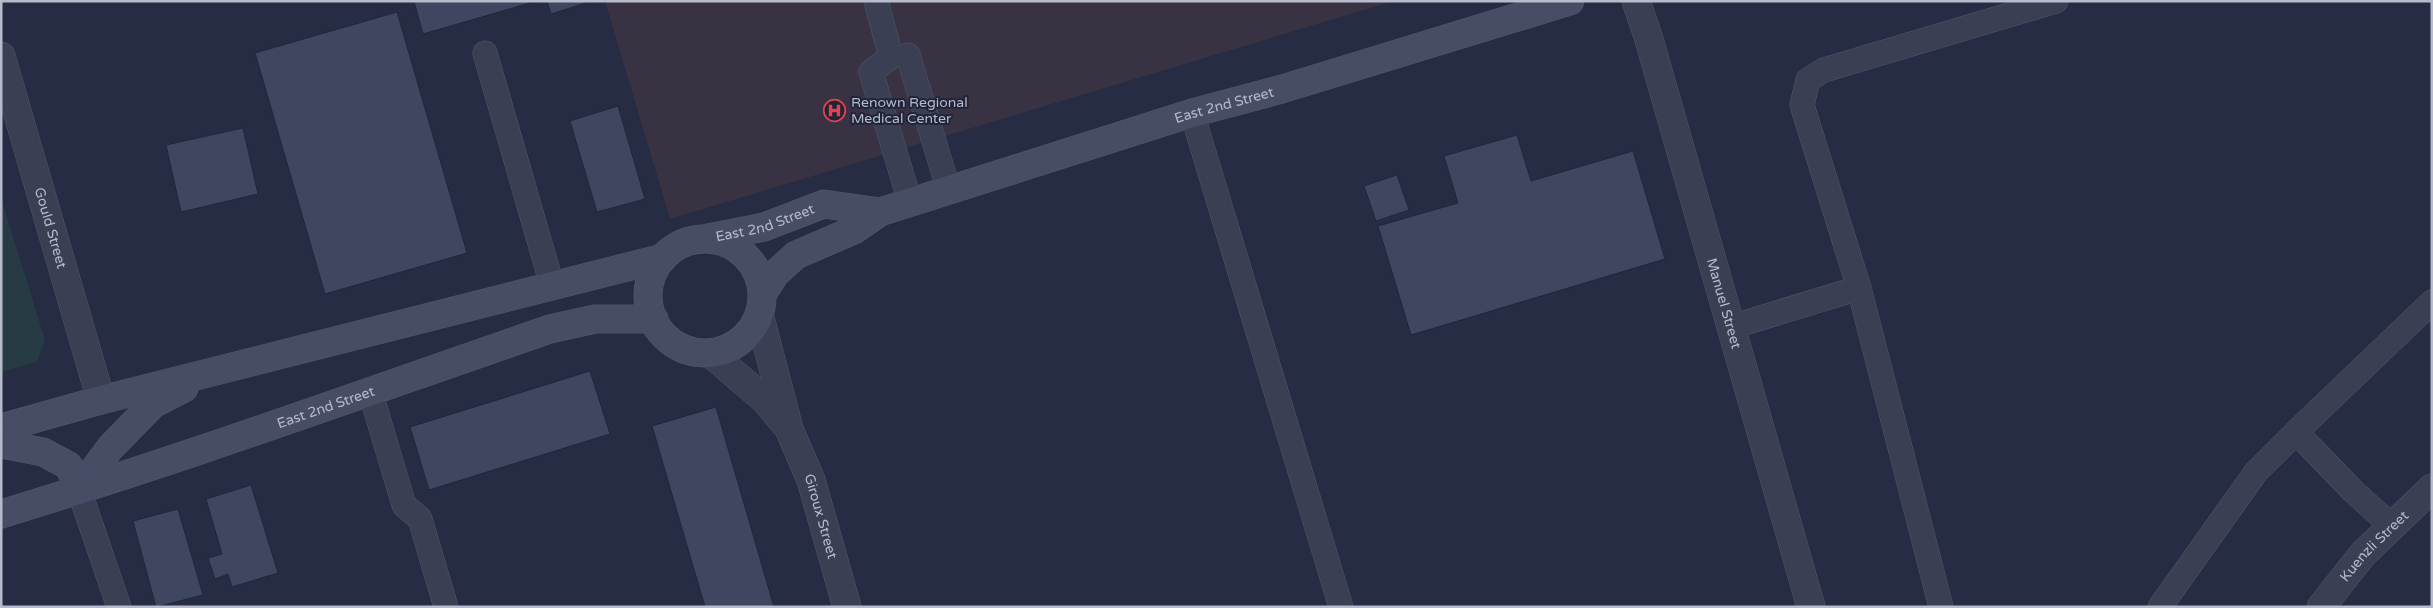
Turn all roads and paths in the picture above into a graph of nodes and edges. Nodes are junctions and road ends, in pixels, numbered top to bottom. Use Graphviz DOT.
graph roads {
  1 [pos="876,1"];
  2 [pos="1570,1"];
  3 [pos="1636,1"];
  4 [pos="2056,1"];
  5 [pos="485,53"];
  6 [pos="1,56"];
  7 [pos="899,56"];
  8 [pos="1192,113"];
  9 [pos="949,191"];
  10 [pos="910,202"];
  11 [pos="880,212"];
  12 [pos="708,238"];
  13 [pos="663,258"];
  14 [pos="552,285"];
  15 [pos="1859,288"];
  16 [pos="2432,302"];
  17 [pos="761,303"];
  18 [pos="654,319"];
  19 [pos="1731,327"];
  20 [pos="710,353"];
  21 [pos="221,369"];
  22 [pos="370,391"];
  23 [pos="101,400"];
  24 [pos="1,428"];
  25 [pos="790,429"];
  26 [pos="2296,432"];
  27 [pos="1,444"];
  28 [pos="2432,488"];
  29 [pos="79,490"];
  30 [pos="1,514"];
  31 [pos="2392,526"];
  32 [pos="119,607"];
  33 [pos="446,607"];
  34 [pos="847,607"];
  35 [pos="1341,607"];
  36 [pos="1811,607"];
  37 [pos="1941,607"];
  38 [pos="2160,607"];
  39 [pos="2321,607"];
  1 -- 7 [label="lane"];
  2 -- 8 [label="main road, East 2nd Street"];
  3 -- 19 [label="street, Manuel Street"];
  4 -- 15 [label="lane"];
  5 -- 14 [label="lane"];
  6 -- 23 [label="street, Gould Street"];
  7 -- 9 [label="lane"];
  7 -- 10 [label="lane"];
  8 -- 9 [label="main road, East 2nd Street"];
  8 -- 35 [label="lane"];
  9 -- 10 [label="main road, East 2nd Street"];
  10 -- 11 [label="main road, East 2nd Street"];
  11 -- 12 [label="main road, East 2nd Street"];
  11 -- 17 [label="main road, East 2nd Street"];
  12 -- 13 [label="main road"];
  12 -- 17 [label="main road"];
  13 -- 14 [label="main road"];
  13 -- 18 [label="main road"];
  14 -- 21 [label="main road"];
  15 -- 19 [label="lane"];
  15 -- 37 [label="lane"];
  16 -- 26 [label="lane"];
  17 -- 20 [label="main road"];
  17 -- 25 [label="street, Giroux Street"];
  18 -- 20 [label="main road"];
  18 -- 22 [label="main road, East 2nd Street"];
  19 -- 36 [label="street, Manuel Street"];
  20 -- 25 [label="street, Giroux Street"];
  21 -- 23 [label="main road"];
  21 -- 29 [label="main road"];
  22 -- 29 [label="main road, East 2nd Street"];
  22 -- 33 [label="lane"];
  23 -- 24 [label="main road"];
  25 -- 34 [label="street, Giroux Street"];
  26 -- 31 [label="lane"];
  26 -- 38 [label="lane"];
  27 -- 29 [label="main road"];
  28 -- 31 [label="street, Kuenzli Street"];
  29 -- 30 [label="main road, East 2nd Street"];
  29 -- 32 [label="lane"];
  31 -- 39 [label="street, Kuenzli Street"];
}
